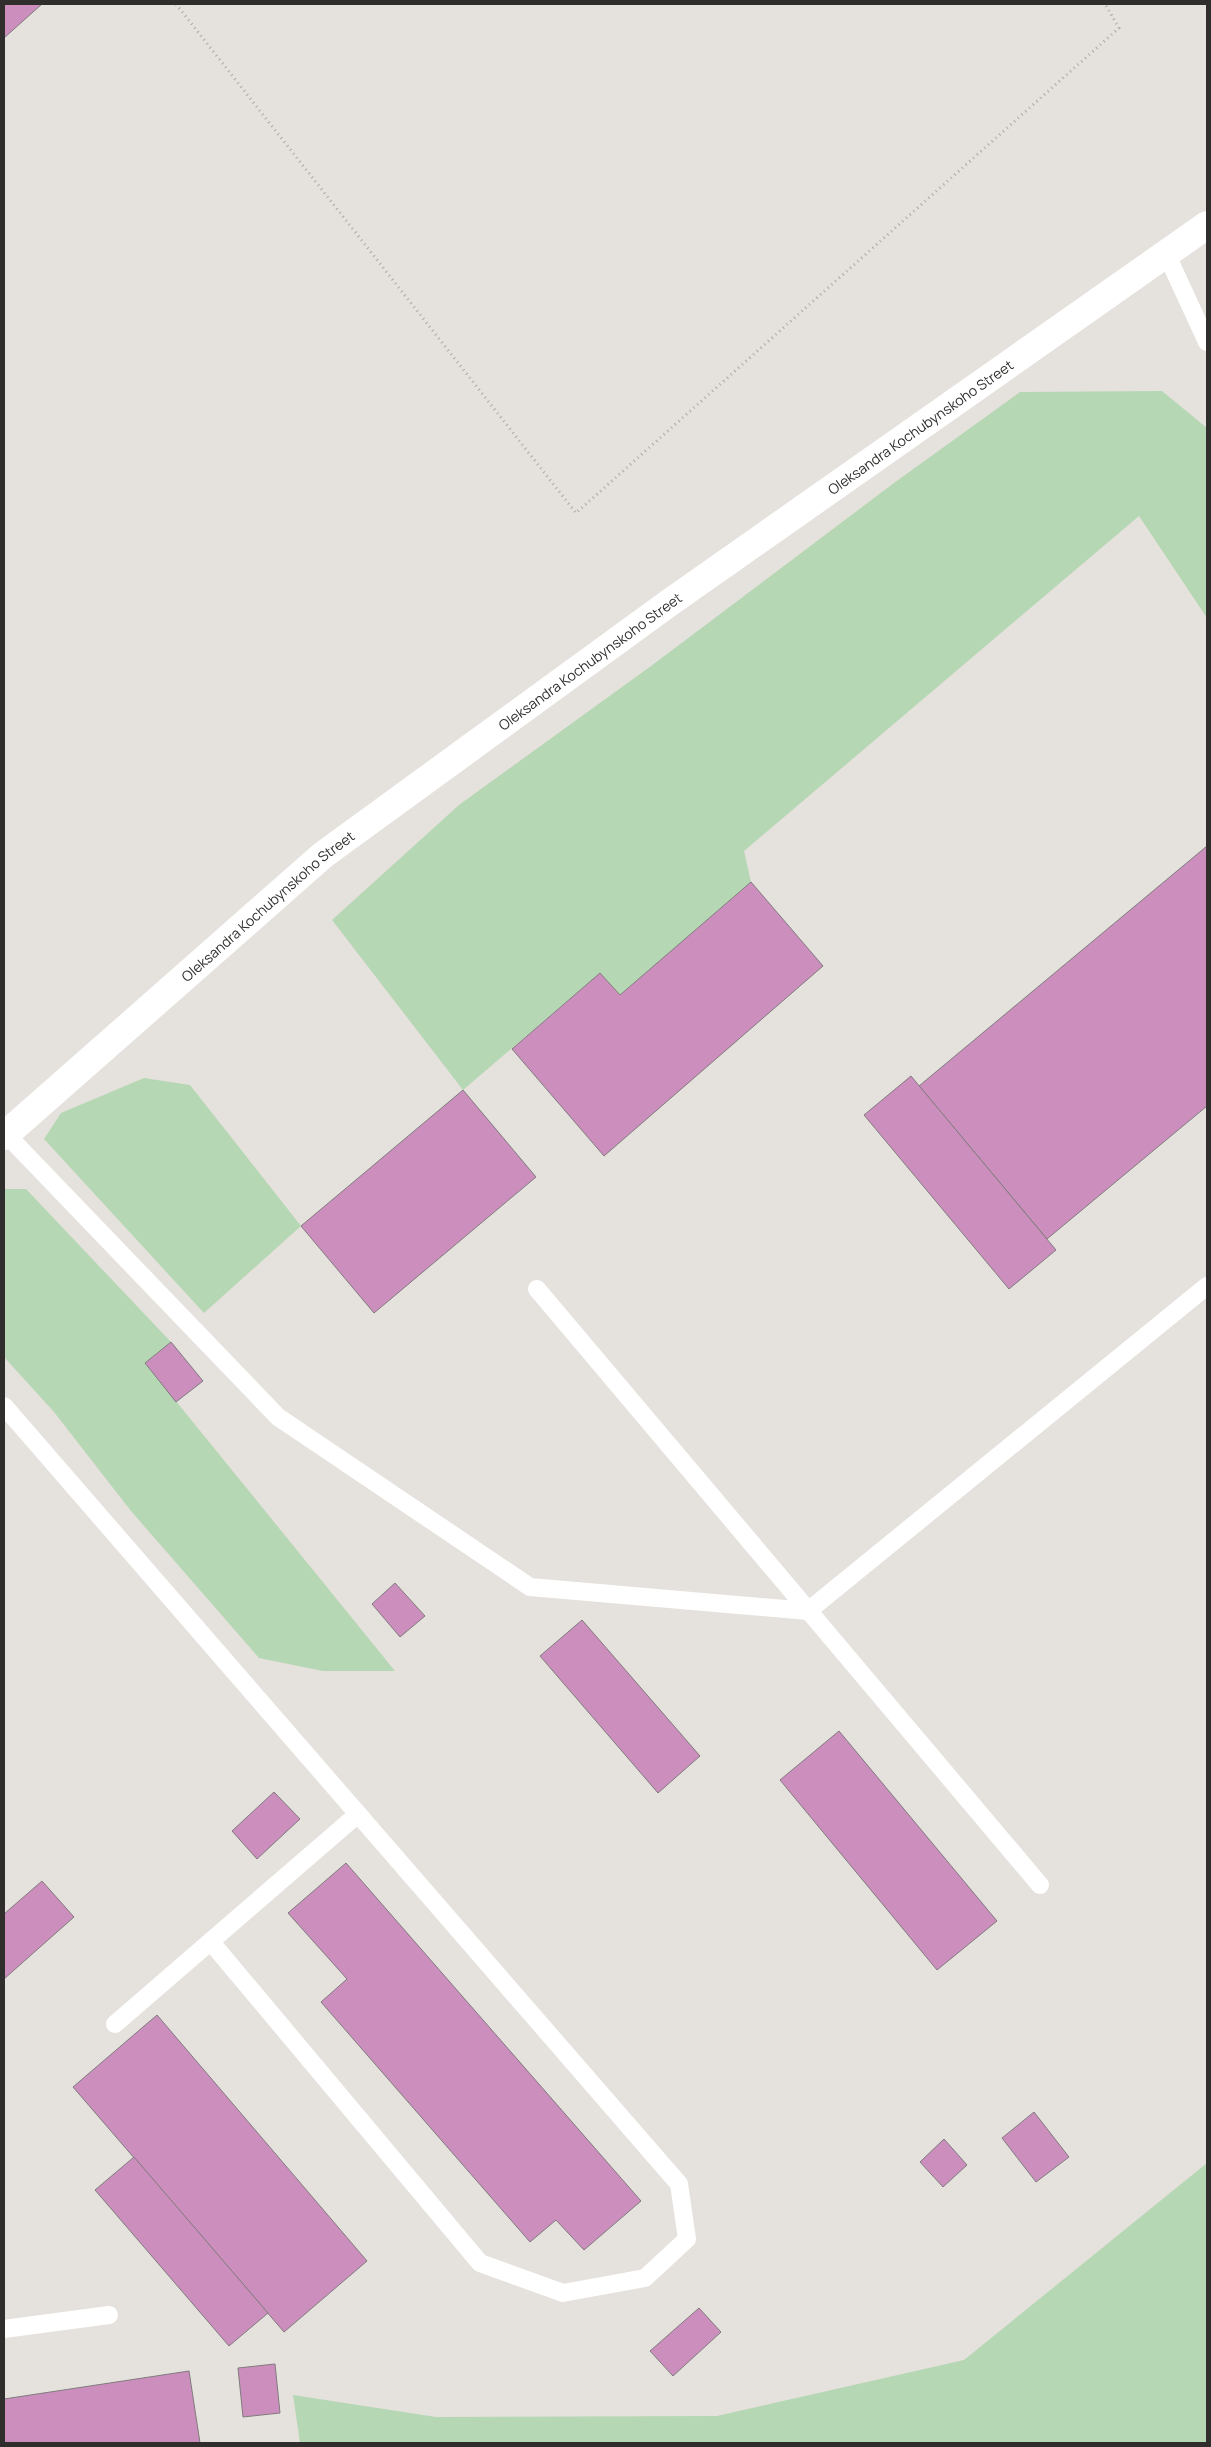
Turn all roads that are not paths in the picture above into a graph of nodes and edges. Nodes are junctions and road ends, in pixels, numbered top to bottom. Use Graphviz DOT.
graph roads {
  1 [pos="1207,225"];
  2 [pos="1166,252"];
  3 [pos="1207,342"];
  4 [pos="5,1135"];
  5 [pos="1207,1286"];
  6 [pos="537,1289"];
  7 [pos="4,1406"];
  8 [pos="808,1611"];
  9 [pos="358,1814"];
  10 [pos="1040,1885"];
  11 [pos="211,1942"];
  12 [pos="115,2024"];
  13 [pos="109,2315"];
  14 [pos="4,2330"];
  1 -- 2 [label="street, Oleksandra Kochubynskoho Street"];
  2 -- 3 [label="lane"];
  2 -- 4 [label="street, Oleksandra Kochubynskoho Street"];
  4 -- 8 [label="lane"];
  5 -- 8 [label="lane"];
  6 -- 8 [label="lane"];
  7 -- 9 [label="lane"];
  8 -- 10 [label="lane"];
  9 -- 11 [label="lane"];
  9 -- 11 [label="lane"];
  11 -- 12 [label="lane"];
  13 -- 14 [label="lane"];
}
